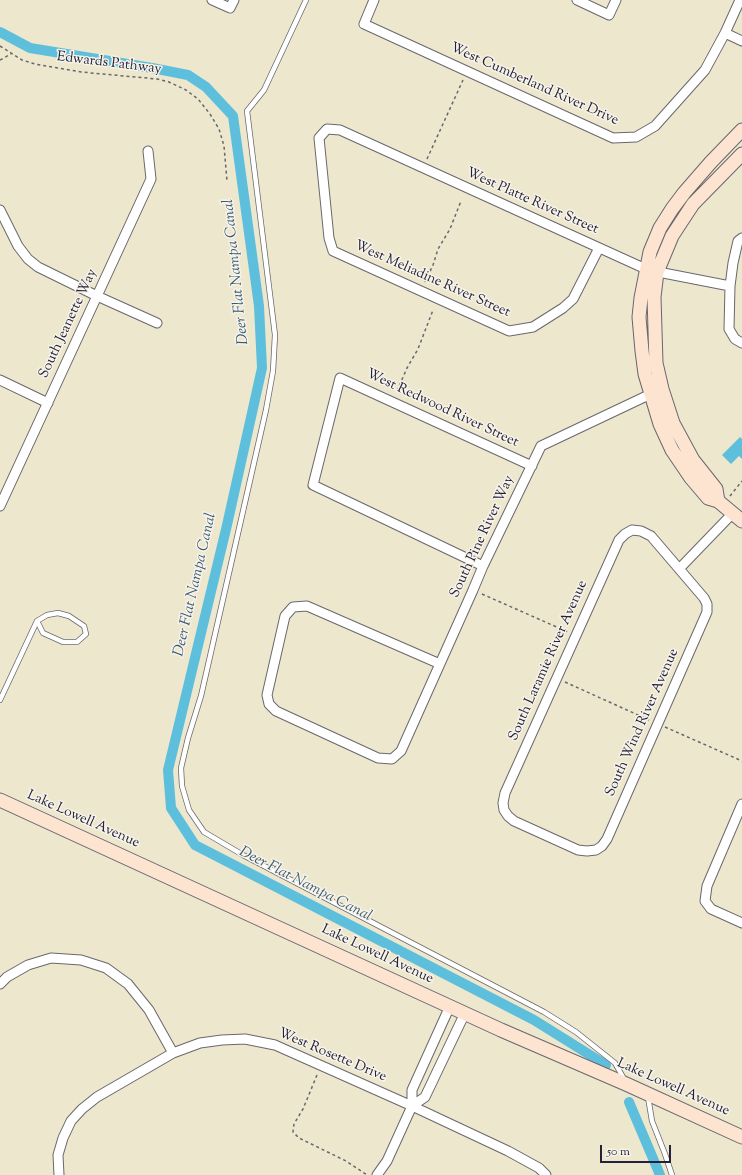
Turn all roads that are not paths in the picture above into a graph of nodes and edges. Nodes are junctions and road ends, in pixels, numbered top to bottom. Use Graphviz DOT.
graph roads {
  1 [pos="212,0"];
  2 [pos="306,0"];
  3 [pos="374,0"];
  4 [pos="577,0"];
  5 [pos="616,0"];
  6 [pos="740,0"];
  7 [pos="232,4"];
  8 [pos="725,33"];
  9 [pos="742,41"];
  10 [pos="742,130"];
  11 [pos="148,151"];
  12 [pos="742,154"];
  13 [pos="0,210"];
  14 [pos="742,238"];
  15 [pos="599,248"];
  16 [pos="333,251"];
  17 [pos="652,271"];
  18 [pos="730,286"];
  19 [pos="97,296"];
  20 [pos="157,323"];
  21 [pos="742,343"];
  22 [pos="0,380"];
  23 [pos="656,391"];
  24 [pos="48,402"];
  25 [pos="532,466"];
  26 [pos="0,506"];
  27 [pos="737,517"];
  28 [pos="483,566"];
  29 [pos="679,569"];
  30 [pos="37,621"];
  31 [pos="440,664"];
  32 [pos="0,700"];
  33 [pos="0,800"];
  34 [pos="742,804"];
  35 [pos="504,810"];
  36 [pos="742,923"];
  37 [pos="0,984"];
  38 [pos="450,1006"];
  39 [pos="465,1013"];
  40 [pos="173,1053"];
  41 [pos="626,1084"];
  42 [pos="647,1093"];
  43 [pos="412,1106"];
  44 [pos="742,1137"];
  45 [pos="59,1175"];
  46 [pos="377,1175"];
  47 [pos="546,1175"];
  48 [pos="672,1175"];
  1 -- 7 [label="street"];
  2 -- 41 [label="lane"];
  3 -- 8 [label="street, West Cumberland River Drive"];
  4 -- 5 [label="street"];
  6 -- 8 [label="street, West Cumberland River Drive"];
  8 -- 9 [label="street"];
  10 -- 17 [label="street"];
  11 -- 19 [label="street, South Jeanette Way"];
  12 -- 17 [label="street"];
  13 -- 19 [label="street"];
  14 -- 18 [label="street"];
  15 -- 16 [label="street, West Meliadine River Street"];
  15 -- 16 [label="street, West Platte River Street"];
  15 -- 17 [label="street, West Platte River Street"];
  17 -- 18 [label="street, West Platte River Street"];
  17 -- 23 [label="street"];
  18 -- 21 [label="street"];
  19 -- 20 [label="street"];
  19 -- 24 [label="street, South Jeanette Way"];
  22 -- 24 [label="street"];
  23 -- 25 [label="street, South Pine River Way"];
  23 -- 27 [label="street"];
  24 -- 26 [label="street, South Jeanette Way"];
  25 -- 28 [label="street, South Pine River Way"];
  25 -- 28 [label="street, West Redwood River Street"];
  27 -- 29 [label="street"];
  28 -- 31 [label="street, South Pine River Way"];
  29 -- 35 [label="street, South Laramie River Avenue"];
  29 -- 35 [label="street, South Wind River Avenue"];
  30 -- 30 [label="lane"];
  30 -- 32 [label="lane"];
  31 -- 31 [label="street, South Pine River Way"];
  33 -- 38 [label="street, Lake Lowell Avenue"];
  34 -- 36 [label="street"];
  37 -- 40 [label="street"];
  38 -- 39 [label="street, Lake Lowell Avenue"];
  38 -- 43 [label="street"];
  39 -- 41 [label="street, Lake Lowell Avenue"];
  39 -- 43 [label="street"];
  40 -- 43 [label="street, West Rosette Drive"];
  40 -- 45 [label="street, West Rosette Drive"];
  41 -- 42 [label="street, Lake Lowell Avenue"];
  42 -- 44 [label="street, Lake Lowell Avenue"];
  42 -- 48 [label="lane"];
  43 -- 46 [label="street"];
  43 -- 47 [label="street, West Rosette Drive"];
}
